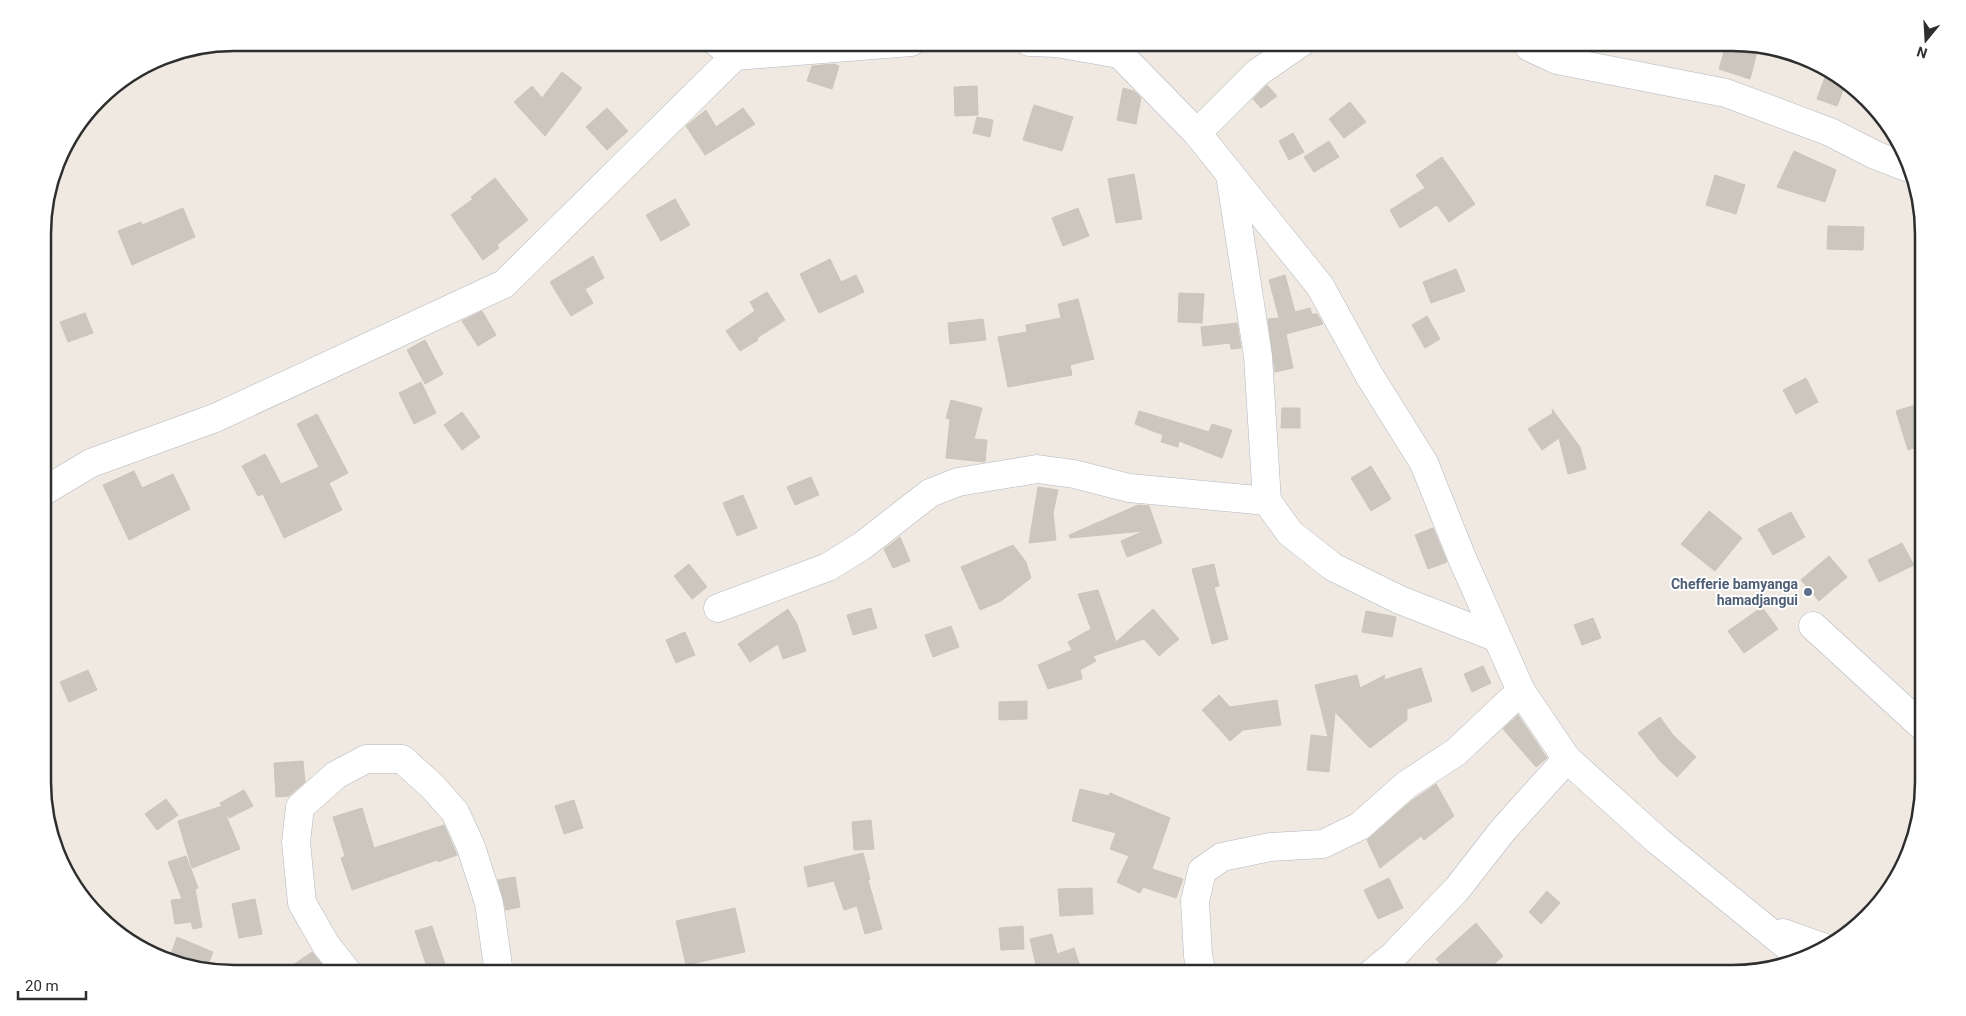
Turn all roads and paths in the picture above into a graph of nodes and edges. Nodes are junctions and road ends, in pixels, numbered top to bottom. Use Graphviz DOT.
graph roads {
  1 [pos="723,51"];
  2 [pos="1116,51"];
  3 [pos="1289,51"];
  4 [pos="1538,51"];
  5 [pos="1196,134"];
  6 [pos="1902,165"];
  7 [pos="1230,172"];
  8 [pos="51,487"];
  9 [pos="1267,501"];
  10 [pos="718,608"];
  11 [pos="1813,626"];
  12 [pos="1495,637"];
  13 [pos="1521,691"];
  14 [pos="1915,720"];
  15 [pos="1567,759"];
  16 [pos="1768,928"];
  17 [pos="1815,945"];
  18 [pos="1797,953"];
  19 [pos="341,965"];
  20 [pos="498,965"];
  21 [pos="1200,965"];
  22 [pos="1382,965"];
  1 -- 8 [label="street"];
  2 -- 5 [label="street"];
  3 -- 5 [label="street"];
  4 -- 6 [label="street"];
  5 -- 7 [label="street"];
  7 -- 9 [label="street"];
  7 -- 12 [label="street"];
  9 -- 10 [label="street"];
  9 -- 12 [label="street"];
  11 -- 14 [label="street"];
  12 -- 13 [label="street"];
  13 -- 15 [label="street"];
  13 -- 21 [label="street"];
  15 -- 16 [label="street"];
  15 -- 22 [label="street"];
  16 -- 17 [label="street"];
  16 -- 18 [label="street"];
  19 -- 20 [label="street"];
}
